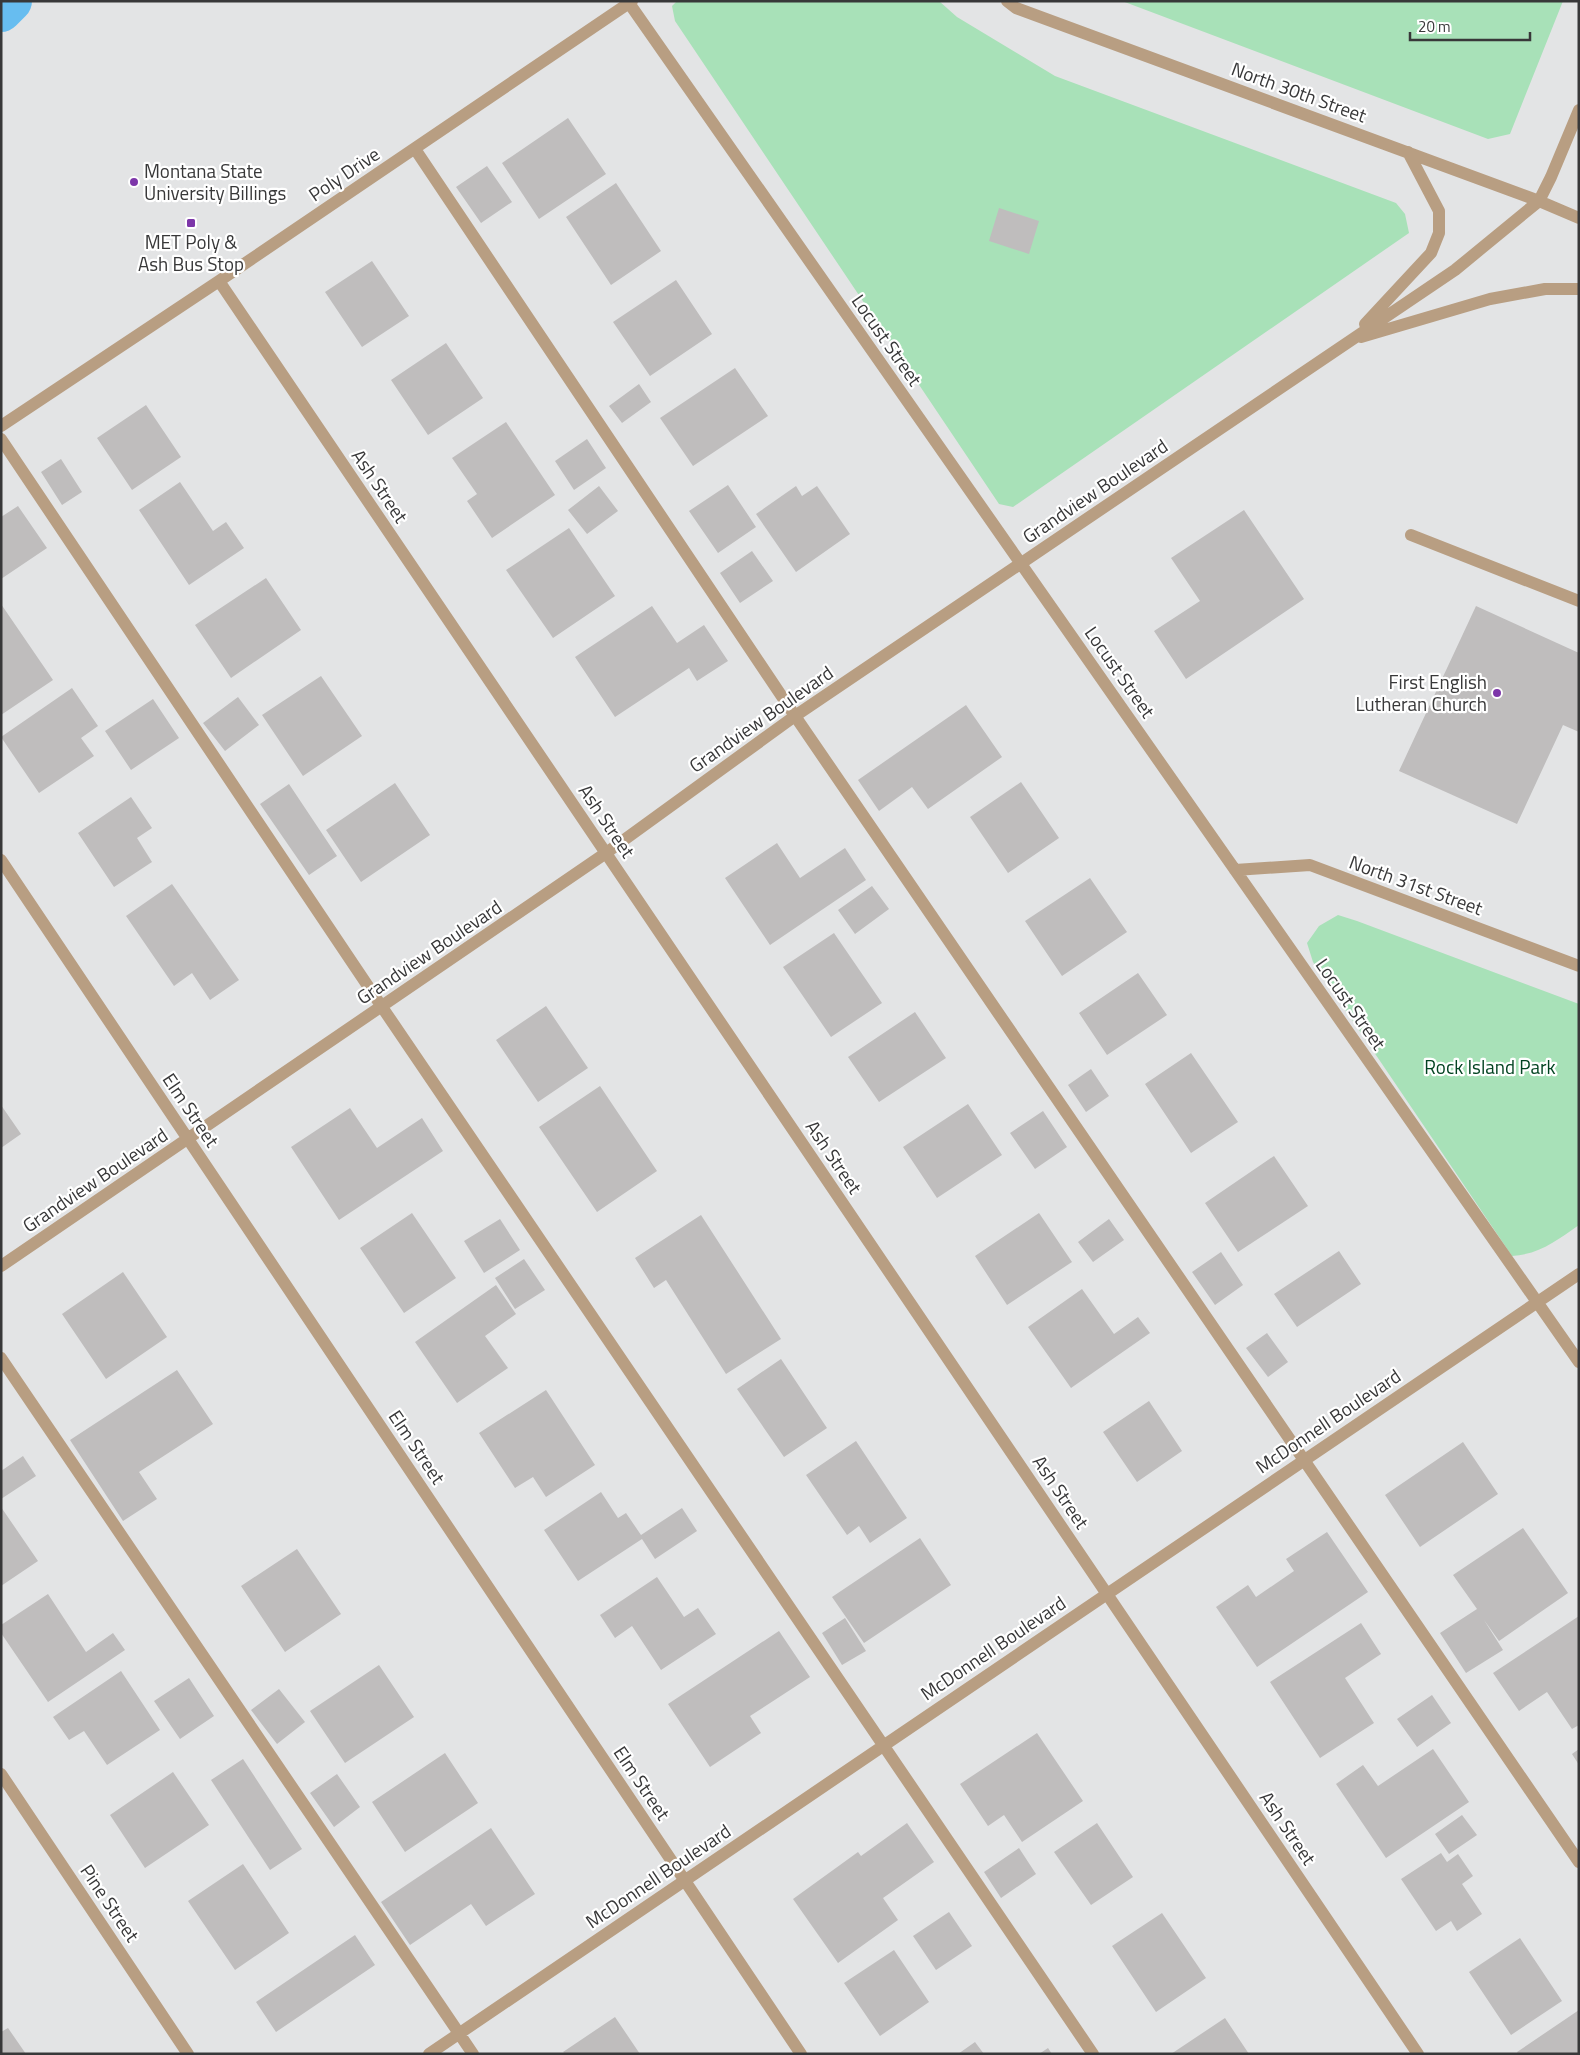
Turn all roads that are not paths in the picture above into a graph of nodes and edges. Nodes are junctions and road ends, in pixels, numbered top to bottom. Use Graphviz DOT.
graph roads {
  1 [pos="1007,1"];
  2 [pos="630,2"];
  3 [pos="1579,110"];
  4 [pos="414,149"];
  5 [pos="1408,152"];
  6 [pos="1539,200"];
  7 [pos="1579,218"];
  8 [pos="219,281"];
  9 [pos="1579,290"];
  10 [pos="1350,340"];
  11 [pos="1,426"];
  12 [pos="1,439"];
  13 [pos="1411,535"];
  14 [pos="1022,564"];
  15 [pos="1579,601"];
  16 [pos="795,716"];
  17 [pos="606,853"];
  18 [pos="1,860"];
  19 [pos="1235,870"];
  20 [pos="1579,966"];
  21 [pos="382,1006"];
  22 [pos="189,1140"];
  23 [pos="1,1266"];
  24 [pos="1579,1274"];
  25 [pos="1537,1302"];
  26 [pos="1564,1341"];
  27 [pos="1579,1346"];
  28 [pos="1,1358"];
  29 [pos="1579,1362"];
  30 [pos="1304,1460"];
  31 [pos="1107,1594"];
  32 [pos="883,1746"];
  33 [pos="1,1774"];
  34 [pos="1579,1862"];
  35 [pos="685,1880"];
  36 [pos="459,2033"];
  37 [pos="188,2054"];
  38 [pos="429,2054"];
  39 [pos="473,2054"];
  40 [pos="801,2054"];
  41 [pos="1094,2054"];
  42 [pos="1418,2054"];
  1 -- 5 [label="street, North 30th Street"];
  2 -- 4 [label="street, Poly Drive"];
  2 -- 14 [label="street, Locust Street"];
  3 -- 6 [label="street"];
  4 -- 8 [label="street, Poly Drive"];
  4 -- 16 [label="street"];
  5 -- 6 [label="street, North 30th Street"];
  5 -- 10 [label="street"];
  6 -- 7 [label="street, North 30th Street"];
  6 -- 10 [label="street, Grandview Boulevard"];
  8 -- 11 [label="street, Poly Drive"];
  8 -- 17 [label="street, Ash Street"];
  9 -- 10 [label="street"];
  10 -- 14 [label="street, Grandview Boulevard"];
  12 -- 21 [label="street"];
  13 -- 15 [label="street"];
  14 -- 16 [label="street, Grandview Boulevard"];
  14 -- 19 [label="street, Locust Street"];
  16 -- 17 [label="street, Grandview Boulevard"];
  16 -- 30 [label="street"];
  17 -- 21 [label="street, Grandview Boulevard"];
  17 -- 31 [label="street, Ash Street"];
  18 -- 22 [label="street, Elm Street"];
  19 -- 20 [label="street, North 31st Street"];
  19 -- 25 [label="street, Locust Street"];
  21 -- 22 [label="street, Grandview Boulevard"];
  21 -- 32 [label="street"];
  22 -- 23 [label="street, Grandview Boulevard"];
  22 -- 35 [label="street, Elm Street"];
  24 -- 25 [label="street, McDonnell Boulevard"];
  25 -- 26 [label="street, Locust Street"];
  25 -- 30 [label="street, McDonnell Boulevard"];
  26 -- 27 [label="street"];
  26 -- 29 [label="street, Locust Street"];
  28 -- 36 [label="street"];
  30 -- 31 [label="street, McDonnell Boulevard"];
  30 -- 34 [label="street"];
  31 -- 32 [label="street, McDonnell Boulevard"];
  31 -- 42 [label="street, Ash Street"];
  32 -- 35 [label="street, McDonnell Boulevard"];
  32 -- 41 [label="street"];
  33 -- 37 [label="street, Pine Street"];
  35 -- 36 [label="street, McDonnell Boulevard"];
  35 -- 40 [label="street, Elm Street"];
  36 -- 38 [label="street, McDonnell Boulevard"];
  36 -- 39 [label="street"];
}
